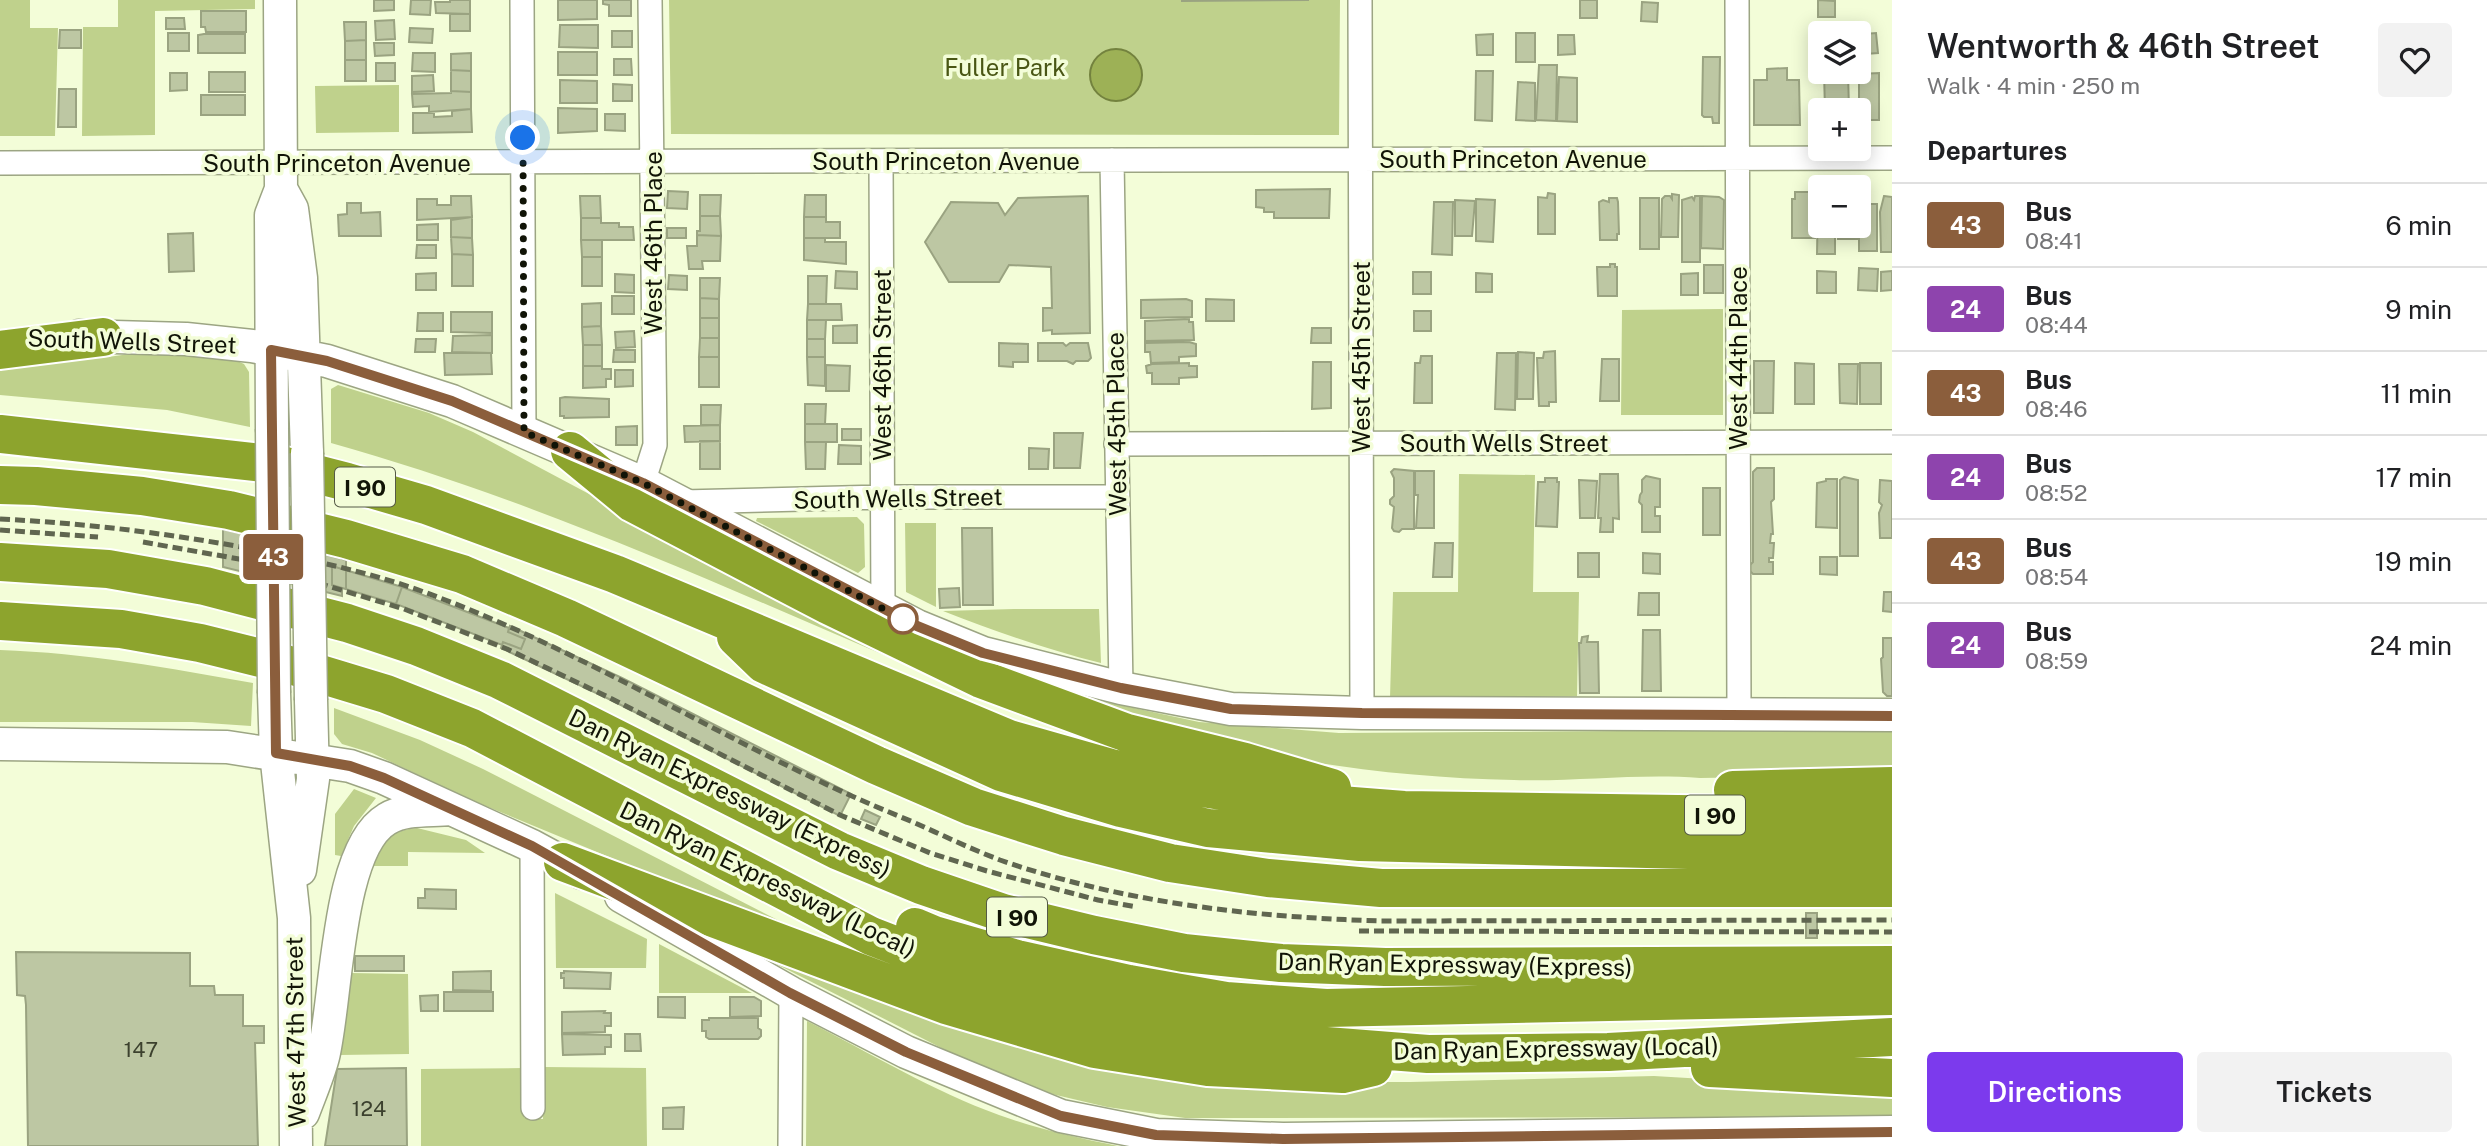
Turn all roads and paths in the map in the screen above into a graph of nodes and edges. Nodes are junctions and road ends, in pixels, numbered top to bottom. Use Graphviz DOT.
graph roads {
  1 [pos="281,0"];
  2 [pos="522,0"];
  3 [pos="650,0"];
  4 [pos="1360,0"];
  5 [pos="1737,0"];
  6 [pos="1892,158"];
  7 [pos="1738,159"];
  8 [pos="1112,160"];
  9 [pos="1361,160"];
  10 [pos="881,161"];
  11 [pos="523,162"];
  12 [pos="652,162"];
  13 [pos="0,163"];
  14 [pos="281,176"];
  15 [pos="0,336"];
  16 [pos="103,337"];
  17 [pos="0,350"];
  18 [pos="271,350"];
  19 [pos="305,356"];
  20 [pos="524,432"];
  21 [pos="0,434"];
  22 [pos="1738,442"];
  23 [pos="1892,442"];
  24 [pos="1361,443"];
  25 [pos="1116,444"];
  26 [pos="570,451"];
  27 [pos="643,483"];
  28 [pos="0,485"];
  29 [pos="882,497"];
  30 [pos="1117,497"];
  31 [pos="678,502"];
  32 [pos="0,562"];
  33 [pos="883,610"];
  34 [pos="713,614"];
  35 [pos="0,621"];
  36 [pos="1121,688"];
  37 [pos="1362,713"];
  38 [pos="1739,715"];
  39 [pos="1892,716"];
  40 [pos="0,744"];
  41 [pos="276,753"];
  42 [pos="312,759"];
  43 [pos="1892,786"];
  44 [pos="451,809"];
  45 [pos="1404,810"];
  46 [pos="1539,812"];
  47 [pos="1892,817"];
  48 [pos="671,833"];
  49 [pos="547,854"];
  50 [pos="1892,855"];
  51 [pos="1892,888"];
  52 [pos="293,918"];
  53 [pos="1892,965"];
  54 [pos="790,993"];
  55 [pos="1892,996"];
  56 [pos="1892,1037"];
  57 [pos="1608,1052"];
  58 [pos="1428,1054"];
  59 [pos="1892,1078"];
  60 [pos="533,1108"];
  61 [pos="1892,1132"];
  62 [pos="296,1140"];
  63 [pos="790,1146"];
  1 -- 14 [label="main road, West 47th Street"];
  2 -- 11 [label="street"];
  3 -- 12 [label="street, West 46th Place"];
  4 -- 9 [label="street, West 45th Street"];
  5 -- 7 [label="street, West 44th Place"];
  6 -- 7 [label="street, South Princeton Avenue"];
  7 -- 9 [label="street, South Princeton Avenue"];
  7 -- 22 [label="street, West 44th Place"];
  8 -- 9 [label="street, South Princeton Avenue"];
  8 -- 10 [label="street, South Princeton Avenue"];
  8 -- 25 [label="street, West 45th Place"];
  9 -- 24 [label="street, West 45th Street"];
  10 -- 12 [label="street, South Princeton Avenue"];
  10 -- 29 [label="street, West 46th Street"];
  11 -- 12 [label="street, South Princeton Avenue"];
  11 -- 14 [label="street, South Princeton Avenue"];
  11 -- 20 [label="street"];
  12 -- 27 [label="street, West 46th Place"];
  13 -- 14 [label="street, South Princeton Avenue"];
  14 -- 18 [label="main road, West 47th Street"];
  14 -- 19 [label="main road, West 47th Street"];
  15 -- 16 [label="main road, South Wells Street"];
  16 -- 17 [label="highway"];
  16 -- 18 [label="main road, South Wells Street"];
  18 -- 19 [label="main road, South Wells Street"];
  18 -- 41 [label="main road, West 47th Street, bridge"];
  19 -- 20 [label="main road, South Wells Street"];
  19 -- 42 [label="main road, West 47th Street, bridge"];
  20 -- 26 [label="main road, South Wells Street"];
  21 -- 34 [label="highway, I 90"];
  22 -- 23 [label="street, South Wells Street"];
  22 -- 24 [label="street, South Wells Street"];
  22 -- 38 [label="street, West 44th Place"];
  24 -- 25 [label="street, South Wells Street"];
  24 -- 37 [label="street, West 45th Street"];
  25 -- 30 [label="street, West 45th Place"];
  26 -- 27 [label="main road, South Wells Street"];
  26 -- 45 [label="highway"];
  27 -- 31 [label="main road, South Wells Street"];
  28 -- 51 [label="highway, I 90"];
  29 -- 30 [label="street, South Wells Street"];
  29 -- 31 [label="street, South Wells Street"];
  29 -- 33 [label="street, West 46th Street"];
  30 -- 36 [label="street, West 45th Place"];
  31 -- 33 [label="main road, South Wells Street"];
  32 -- 53 [label="highway, Dan Ryan Expressway (Express) / I 90"];
  33 -- 36 [label="main road, South Wells Street"];
  34 -- 45 [label="highway, I 90"];
  34 -- 50 [label="highway"];
  35 -- 48 [label="highway, Dan Ryan Expressway (Local)"];
  36 -- 37 [label="main road, South Wells Street"];
  37 -- 38 [label="main road, South Wells Street"];
  38 -- 39 [label="main road, South Wells Street"];
  40 -- 41 [label="main road"];
  41 -- 42 [label="main road"];
  41 -- 52 [label="main road, West 47th Street"];
  42 -- 44 [label="main road"];
  42 -- 52 [label="main road, West 47th Street"];
  43 -- 46 [label="highway"];
  44 -- 49 [label="main road"];
  44 -- 62 [label="main road"];
  45 -- 46 [label="highway, I 90"];
  46 -- 47 [label="highway, I 90"];
  48 -- 55 [label="highway"];
  48 -- 58 [label="highway, Dan Ryan Expressway (Local)"];
  49 -- 54 [label="main road"];
  49 -- 58 [label="highway"];
  49 -- 60 [label="street"];
  52 -- 62 [label="main road, West 47th Street"];
  54 -- 61 [label="main road"];
  54 -- 63 [label="street"];
  56 -- 57 [label="highway, Dan Ryan Expressway (Local)"];
  57 -- 58 [label="highway, Dan Ryan Expressway (Local)"];
  57 -- 59 [label="highway"];
}
